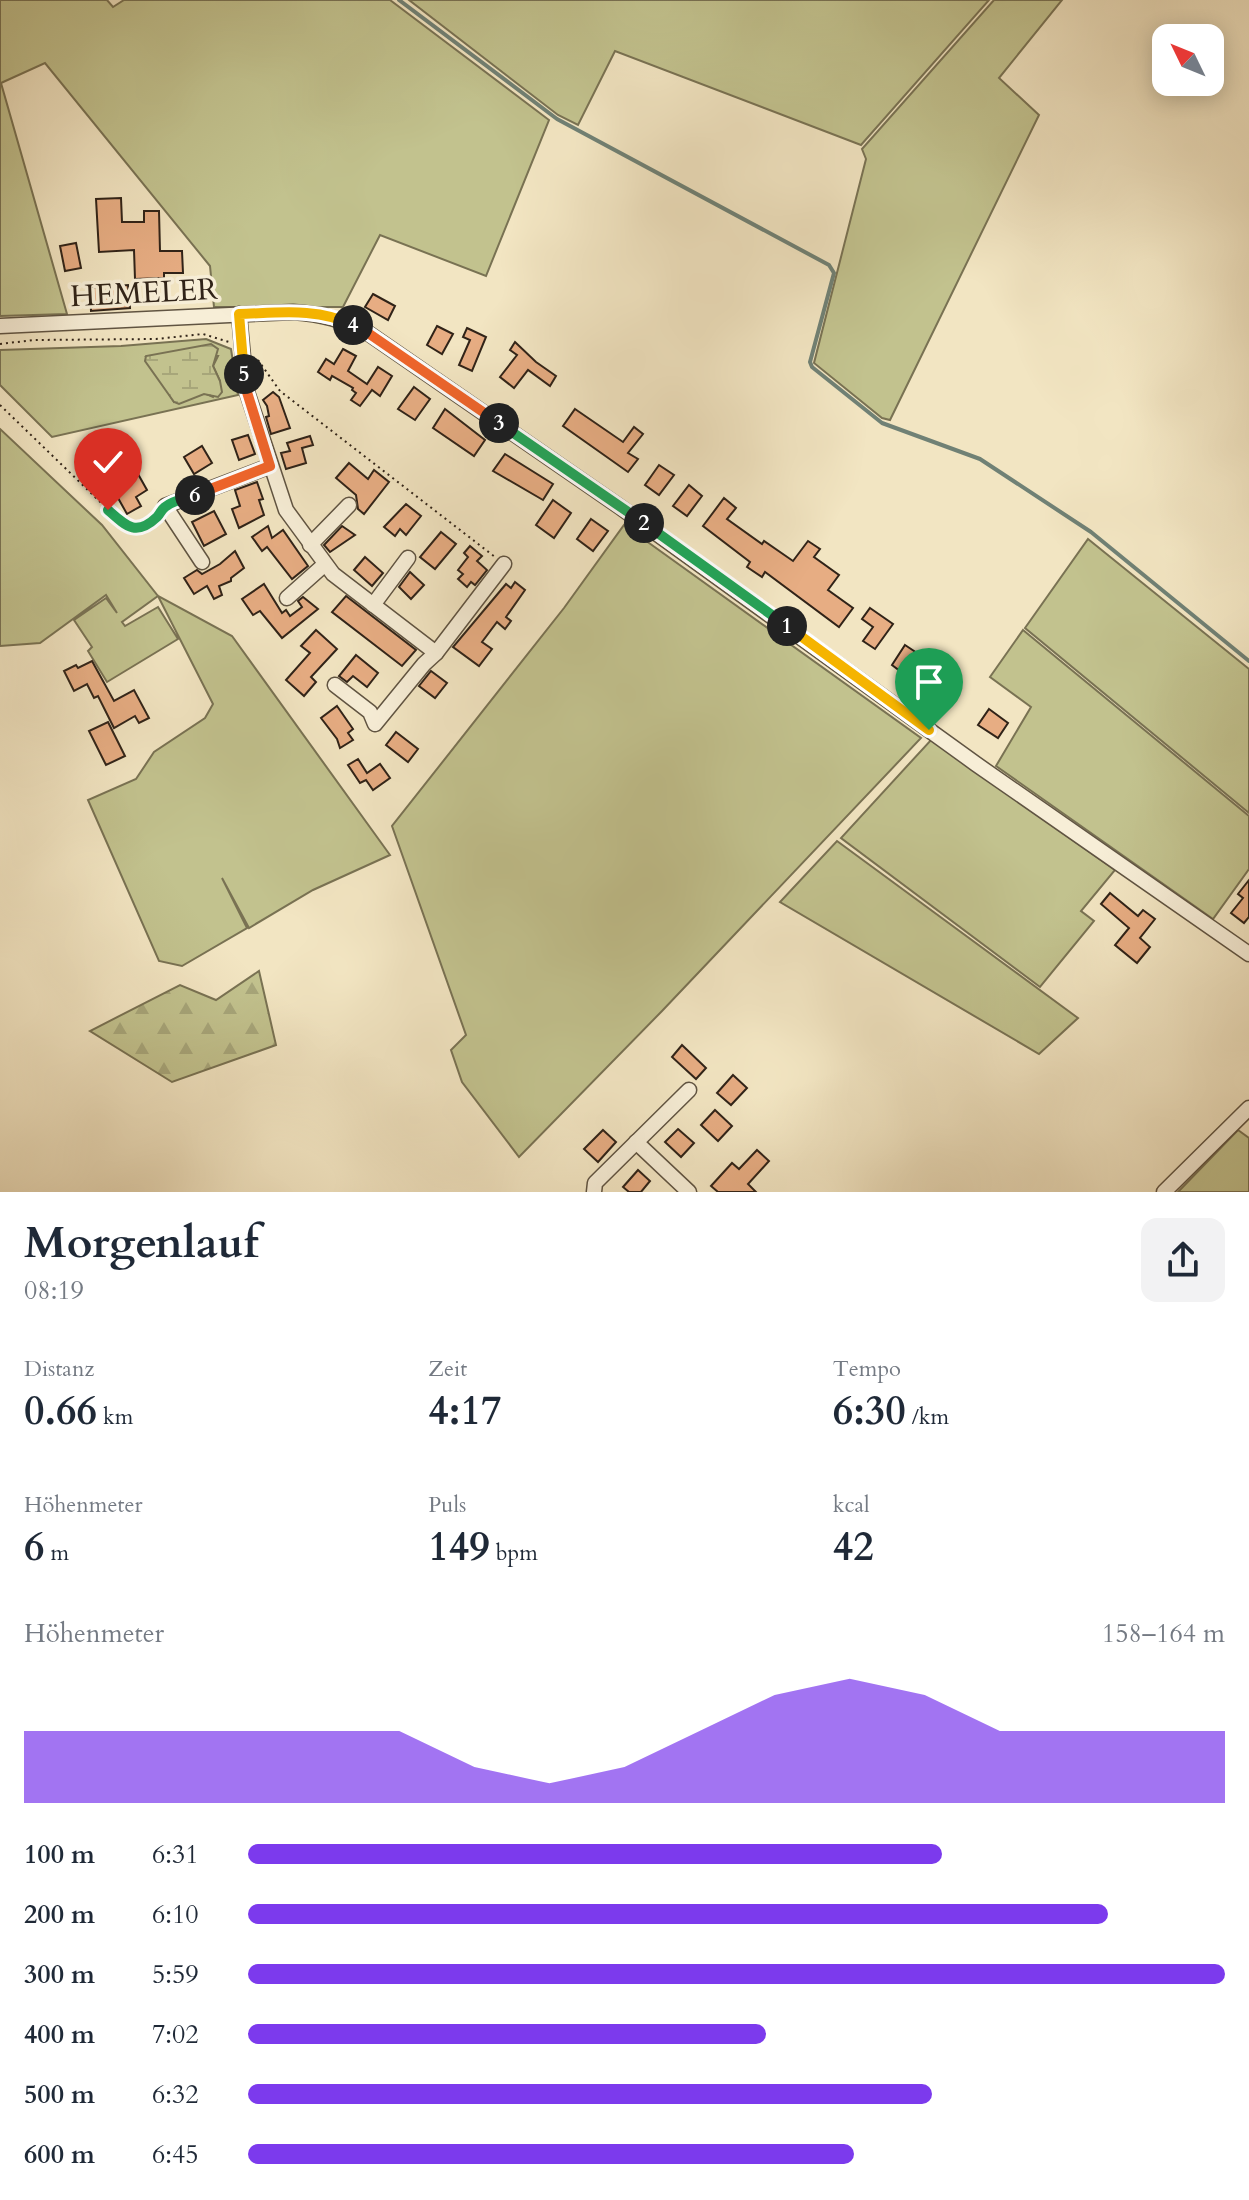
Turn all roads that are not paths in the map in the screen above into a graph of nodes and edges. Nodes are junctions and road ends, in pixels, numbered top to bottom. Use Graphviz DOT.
graph roads {
  1 [pos="239,314"];
  2 [pos="0,326"];
  3 [pos="270,466"];
  4 [pos="349,505"];
  5 [pos="310,545"];
  6 [pos="408,558"];
  7 [pos="202,562"];
  8 [pos="504,564"];
  9 [pos="324,565"];
  10 [pos="287,598"];
  11 [pos="373,605"];
  12 [pos="436,653"];
  13 [pos="335,685"];
  14 [pos="1249,954"];
  15 [pos="689,1090"];
  16 [pos="1249,1108"];
  17 [pos="636,1142"];
  18 [pos="594,1192"];
  19 [pos="689,1192"];
  20 [pos="1164,1192"];
  1 -- 2 [label="street, HEMELER"];
  1 -- 3 [label="street"];
  1 -- 14 [label="street, HEMELER"];
  3 -- 5 [label="street"];
  3 -- 7 [label="street"];
  4 -- 5 [label="street"];
  5 -- 9 [label="street"];
  6 -- 11 [label="street"];
  8 -- 12 [label="street"];
  9 -- 10 [label="street"];
  9 -- 11 [label="street"];
  11 -- 12 [label="street"];
  12 -- 13 [label="street"];
  15 -- 17 [label="street"];
  16 -- 20 [label="street"];
  17 -- 18 [label="street"];
  17 -- 19 [label="street"];
}
